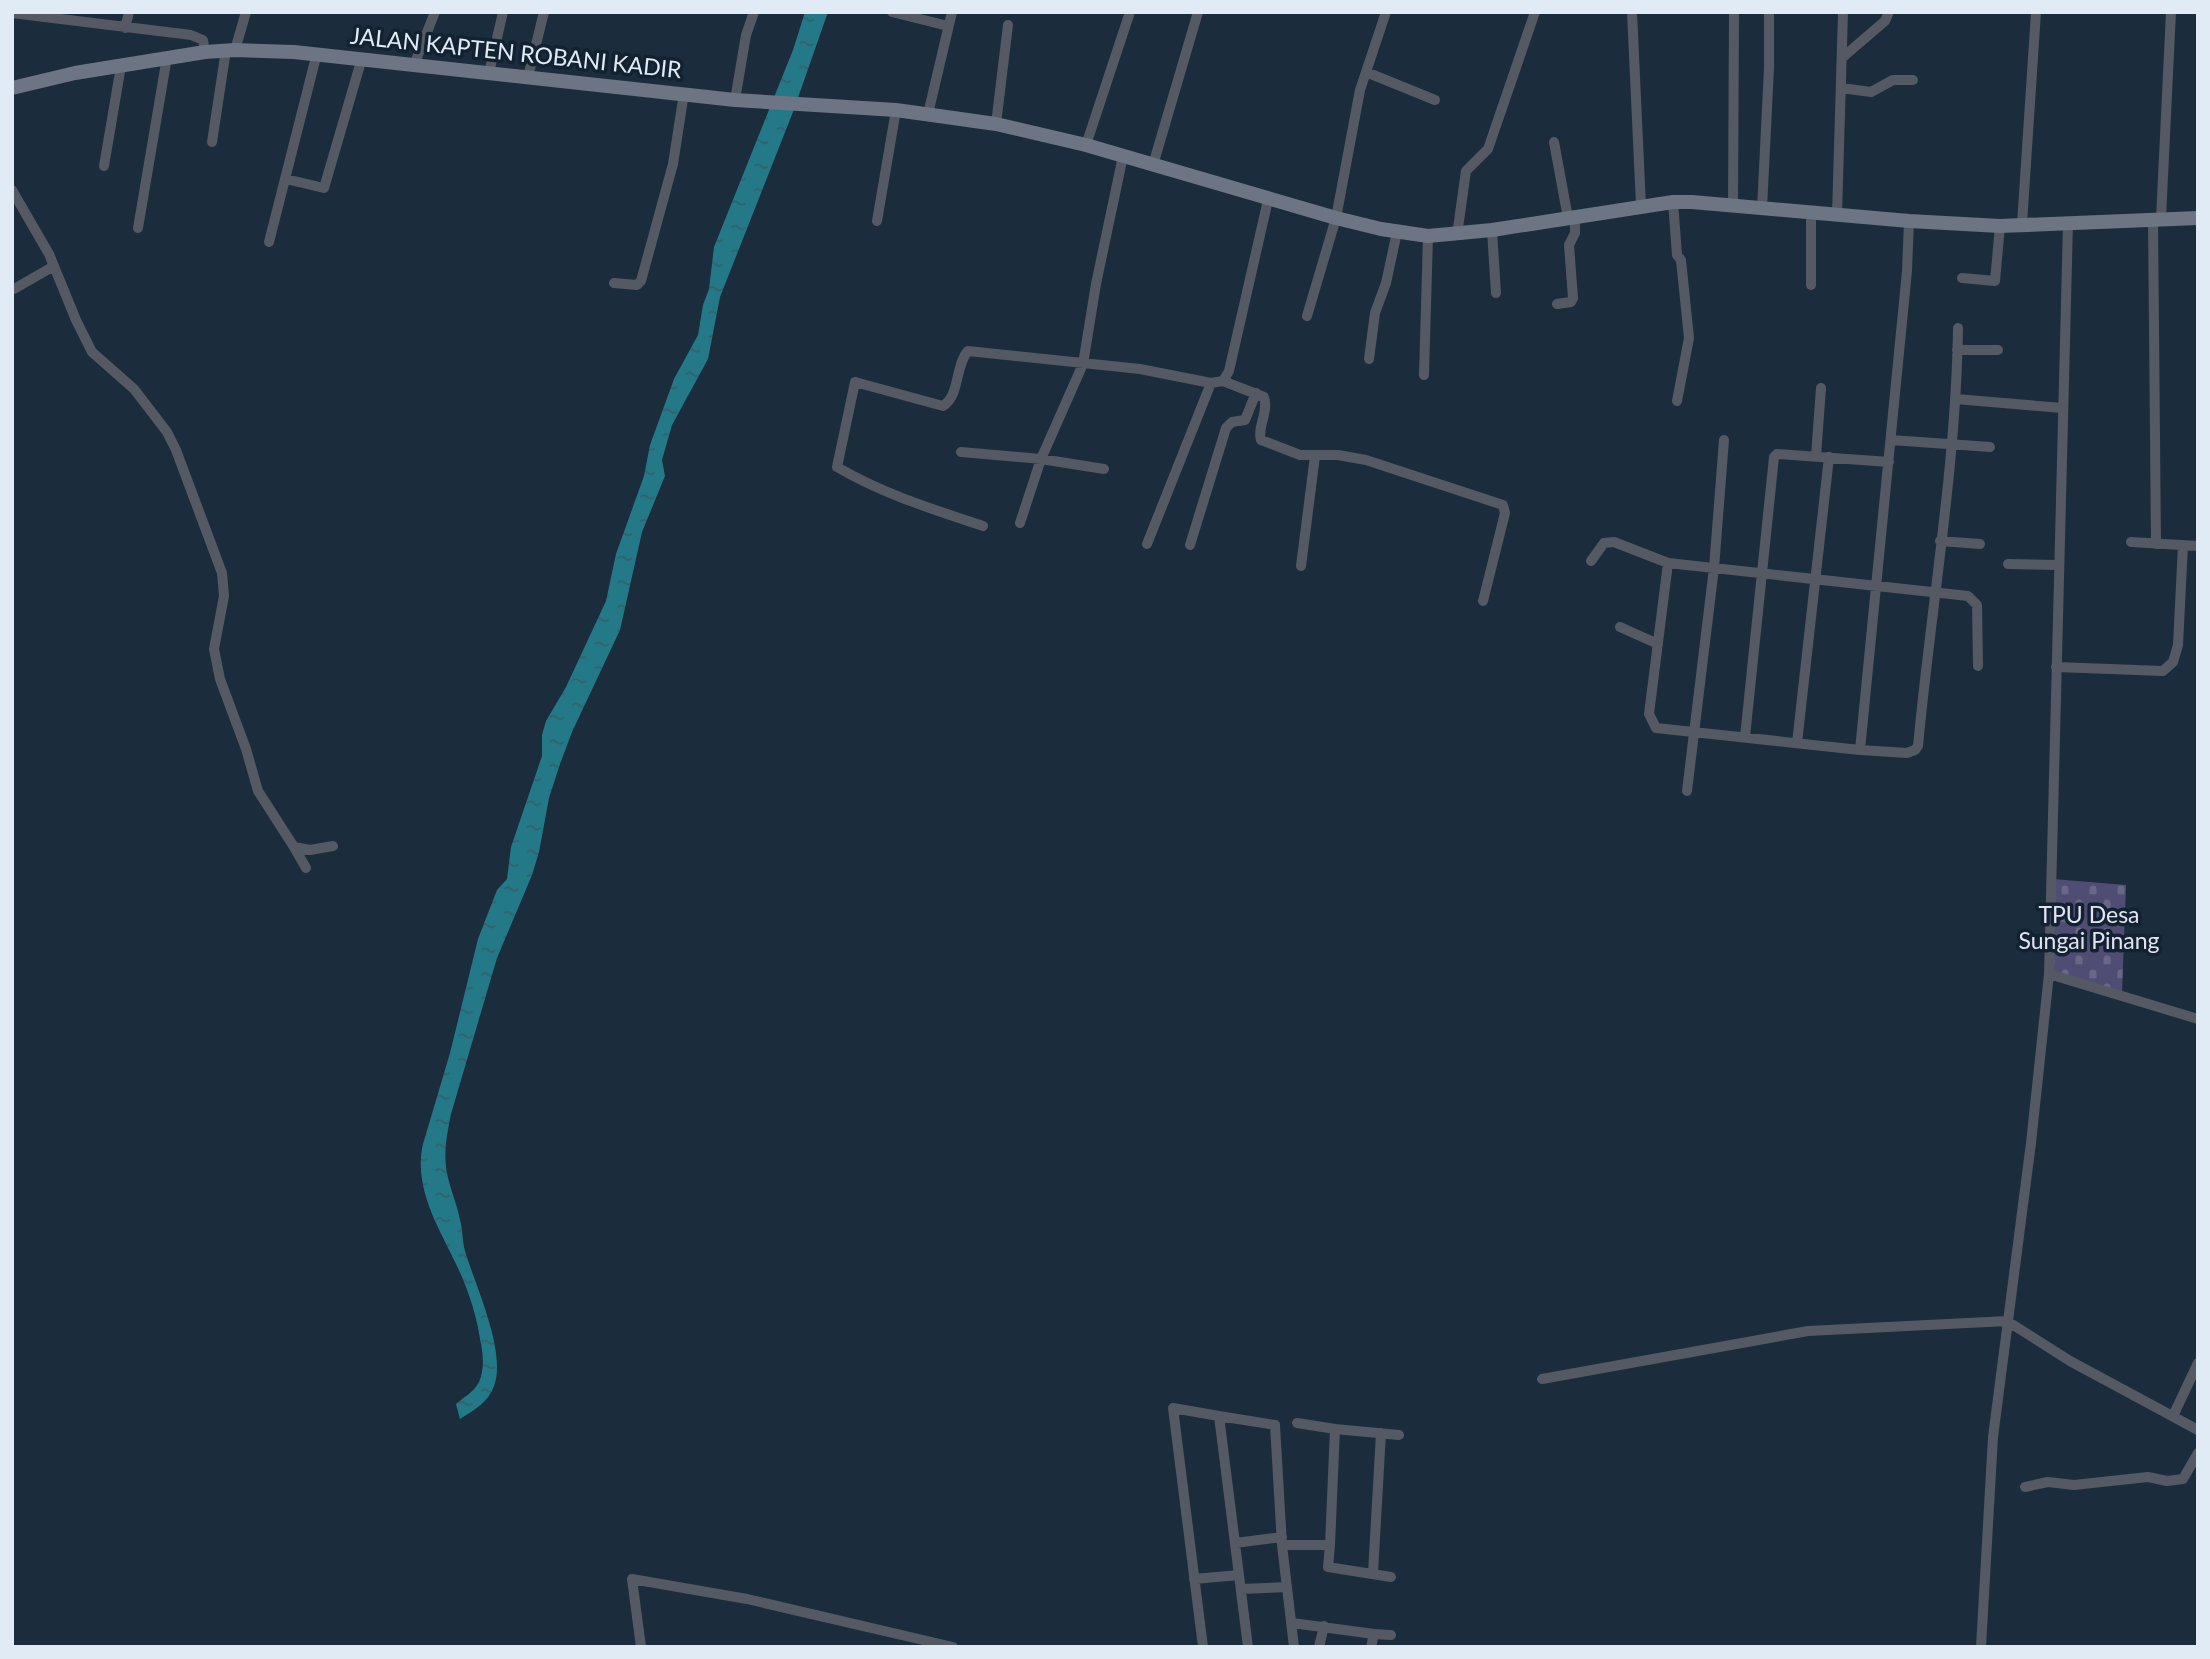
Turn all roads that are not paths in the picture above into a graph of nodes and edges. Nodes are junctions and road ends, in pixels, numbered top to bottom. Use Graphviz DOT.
graph roads {
  1 [pos="129,12"];
  2 [pos="247,12"];
  3 [pos="435,12"];
  4 [pos="503,12"];
  5 [pos="544,12"];
  6 [pos="754,12"];
  7 [pos="892,12"];
  8 [pos="952,12"];
  9 [pos="1129,12"];
  10 [pos="1198,12"];
  11 [pos="1385,12"];
  12 [pos="1535,12"];
  13 [pos="1632,12"];
  14 [pos="1734,12"];
  15 [pos="1769,12"];
  16 [pos="1843,12"];
  17 [pos="1889,12"];
  18 [pos="2036,12"];
  19 [pos="2171,12"];
  20 [pos="12,13"];
  21 [pos="1008,25"];
  22 [pos="948,26"];
  23 [pos="125,28"];
  24 [pos="230,50"];
  25 [pos="205,52"];
  26 [pos="317,53"];
  27 [pos="167,57"];
  28 [pos="1843,57"];
  29 [pos="362,58"];
  30 [pos="414,65"];
  31 [pos="121,66"];
  32 [pos="1366,72"];
  33 [pos="489,73"];
  34 [pos="528,77"];
  35 [pos="1913,80"];
  36 [pos="12,88"];
  37 [pos="1841,89"];
  38 [pos="684,93"];
  39 [pos="735,100"];
  40 [pos="1435,100"];
  41 [pos="896,110"];
  42 [pos="928,114"];
  43 [pos="996,124"];
  44 [pos="212,142"];
  45 [pos="1554,142"];
  46 [pos="1086,145"];
  47 [pos="1123,156"];
  48 [pos="1153,165"];
  49 [pos="104,166"];
  50 [pos="286,179"];
  51 [pos="12,190"];
  52 [pos="1268,200"];
  53 [pos="1673,202"];
  54 [pos="1641,206"];
  55 [pos="1733,206"];
  56 [pos="1762,209"];
  57 [pos="1811,213"];
  58 [pos="1837,215"];
  59 [pos="1571,217"];
  60 [pos="1336,218"];
  61 [pos="2198,218"];
  62 [pos="2157,219"];
  63 [pos="877,221"];
  64 [pos="1909,221"];
  65 [pos="2068,223"];
  66 [pos="2022,224"];
  67 [pos="2000,226"];
  68 [pos="138,228"];
  69 [pos="1492,230"];
  70 [pos="1397,232"];
  71 [pos="1457,235"];
  72 [pos="1428,236"];
  73 [pos="268,242"];
  74 [pos="54,266"];
  75 [pos="1962,278"];
  76 [pos="614,283"];
  77 [pos="1811,285"];
  78 [pos="14,289"];
  79 [pos="1496,293"];
  80 [pos="1557,304"];
  81 [pos="1307,316"];
  82 [pos="1958,328"];
  83 [pos="1957,350"];
  84 [pos="1998,350"];
  85 [pos="1369,359"];
  86 [pos="1083,364"];
  87 [pos="1424,375"];
  88 [pos="1223,381"];
  89 [pos="1211,383"];
  90 [pos="1821,388"];
  91 [pos="1256,393"];
  92 [pos="1955,399"];
  93 [pos="1677,401"];
  94 [pos="2062,408"];
  95 [pos="1724,440"];
  96 [pos="1891,440"];
  97 [pos="1951,444"];
  98 [pos="1990,447"];
  99 [pos="961,453"];
  100 [pos="1315,456"];
  101 [pos="1816,456"];
  102 [pos="1829,457"];
  103 [pos="1041,458"];
  104 [pos="1889,462"];
  105 [pos="1104,469"];
  106 [pos="1020,523"];
  107 [pos="984,526"];
  108 [pos="1940,541"];
  109 [pos="2131,542"];
  110 [pos="1147,544"];
  111 [pos="1980,544"];
  112 [pos="2156,544"];
  113 [pos="1190,545"];
  114 [pos="2183,545"];
  115 [pos="2198,546"];
  116 [pos="1591,561"];
  117 [pos="1668,563"];
  118 [pos="2008,564"];
  119 [pos="2059,565"];
  120 [pos="1301,566"];
  121 [pos="1714,568"];
  122 [pos="1762,573"];
  123 [pos="1817,580"];
  124 [pos="1877,587"];
  125 [pos="1936,592"];
  126 [pos="1483,601"];
  127 [pos="1620,627"];
  128 [pos="1658,644"];
  129 [pos="1978,666"];
  130 [pos="2056,667"];
  131 [pos="1696,731"];
  132 [pos="1745,737"];
  133 [pos="1797,743"];
  134 [pos="1860,750"];
  135 [pos="1687,791"];
  136 [pos="333,846"];
  137 [pos="294,847"];
  138 [pos="306,868"];
  139 [pos="2049,974"];
  140 [pos="2198,1019"];
  141 [pos="2007,1321"];
  142 [pos="2198,1363"];
  143 [pos="1542,1379"];
  144 [pos="1219,1416"];
  145 [pos="2173,1416"];
  146 [pos="1297,1423"];
  147 [pos="1335,1429"];
  148 [pos="2198,1430"];
  149 [pos="1381,1433"];
  150 [pos="1399,1435"];
  151 [pos="2198,1453"];
  152 [pos="2025,1487"];
  153 [pos="1282,1541"];
  154 [pos="1235,1544"];
  155 [pos="1330,1545"];
  156 [pos="1373,1573"];
  157 [pos="1238,1575"];
  158 [pos="1391,1577"];
  159 [pos="1194,1579"];
  160 [pos="1287,1587"];
  161 [pos="1241,1589"];
  162 [pos="1292,1623"];
  163 [pos="1324,1626"];
  164 [pos="1374,1634"];
  165 [pos="1391,1635"];
  166 [pos="640,1647"];
  167 [pos="953,1647"];
  168 [pos="1203,1647"];
  169 [pos="1248,1647"];
  170 [pos="1294,1647"];
  171 [pos="1319,1647"];
  172 [pos="1371,1647"];
  173 [pos="1981,1647"];
  1 -- 23 [label="street"];
  2 -- 24 [label="street"];
  3 -- 30 [label="street"];
  4 -- 33 [label="street"];
  5 -- 34 [label="street"];
  6 -- 39 [label="street"];
  7 -- 22 [label="street"];
  8 -- 22 [label="street"];
  9 -- 46 [label="street"];
  10 -- 48 [label="street"];
  11 -- 32 [label="street"];
  12 -- 71 [label="street"];
  13 -- 54 [label="street"];
  14 -- 55 [label="street"];
  15 -- 56 [label="street"];
  16 -- 28 [label="street"];
  17 -- 28 [label="street"];
  18 -- 66 [label="street"];
  19 -- 62 [label="street"];
  20 -- 23 [label="street"];
  21 -- 43 [label="street"];
  22 -- 42 [label="street"];
  23 -- 25 [label="street"];
  24 -- 25 [label="main road, JALAN KAPTEN ROBANI KADIR"];
  24 -- 26 [label="main road, JALAN KAPTEN ROBANI KADIR"];
  24 -- 44 [label="street"];
  25 -- 27 [label="main road, JALAN KAPTEN ROBANI KADIR"];
  26 -- 29 [label="main road, JALAN KAPTEN ROBANI KADIR"];
  26 -- 50 [label="street"];
  27 -- 31 [label="main road, JALAN KAPTEN ROBANI KADIR"];
  27 -- 68 [label="street"];
  28 -- 37 [label="street"];
  29 -- 30 [label="main road, JALAN KAPTEN ROBANI KADIR"];
  29 -- 50 [label="street"];
  30 -- 33 [label="main road, JALAN KAPTEN ROBANI KADIR"];
  31 -- 36 [label="main road, JALAN KAPTEN ROBANI KADIR"];
  31 -- 49 [label="street"];
  32 -- 40 [label="street"];
  32 -- 60 [label="street"];
  33 -- 34 [label="main road, JALAN KAPTEN ROBANI KADIR"];
  34 -- 38 [label="main road, JALAN KAPTEN ROBANI KADIR"];
  35 -- 37 [label="street"];
  37 -- 58 [label="street"];
  38 -- 39 [label="main road, JALAN KAPTEN ROBANI KADIR"];
  38 -- 76 [label="street"];
  39 -- 41 [label="main road, JALAN KAPTEN ROBANI KADIR"];
  41 -- 42 [label="main road, JALAN KAPTEN ROBANI KADIR"];
  41 -- 63 [label="street"];
  42 -- 43 [label="main road, JALAN KAPTEN ROBANI KADIR"];
  43 -- 46 [label="main road, JALAN KAPTEN ROBANI KADIR"];
  45 -- 59 [label="street"];
  46 -- 47 [label="main road, JALAN KAPTEN ROBANI KADIR"];
  47 -- 48 [label="main road, JALAN KAPTEN ROBANI KADIR"];
  47 -- 86 [label="street"];
  48 -- 52 [label="main road, JALAN KAPTEN ROBANI KADIR"];
  50 -- 73 [label="street"];
  51 -- 74 [label="street"];
  52 -- 60 [label="main road, JALAN KAPTEN ROBANI KADIR"];
  52 -- 88 [label="street"];
  53 -- 54 [label="main road, JALAN KAPTEN ROBANI KADIR"];
  53 -- 55 [label="main road, JALAN KAPTEN ROBANI KADIR"];
  53 -- 93 [label="street"];
  54 -- 59 [label="main road, JALAN KAPTEN ROBANI KADIR"];
  55 -- 56 [label="main road, JALAN KAPTEN ROBANI KADIR"];
  56 -- 57 [label="main road, JALAN KAPTEN ROBANI KADIR"];
  57 -- 58 [label="main road, JALAN KAPTEN ROBANI KADIR"];
  57 -- 77 [label="street"];
  58 -- 64 [label="main road, JALAN KAPTEN ROBANI KADIR"];
  59 -- 69 [label="main road, JALAN KAPTEN ROBANI KADIR"];
  59 -- 80 [label="street"];
  60 -- 70 [label="main road, JALAN KAPTEN ROBANI KADIR"];
  60 -- 81 [label="street"];
  61 -- 62 [label="main road, JALAN KAPTEN ROBANI KADIR"];
  62 -- 65 [label="main road, JALAN KAPTEN ROBANI KADIR"];
  62 -- 112 [label="street"];
  64 -- 67 [label="main road, JALAN KAPTEN ROBANI KADIR"];
  64 -- 96 [label="street"];
  65 -- 66 [label="main road, JALAN KAPTEN ROBANI KADIR"];
  65 -- 94 [label="street"];
  66 -- 67 [label="main road, JALAN KAPTEN ROBANI KADIR"];
  67 -- 75 [label="street"];
  69 -- 71 [label="main road, JALAN KAPTEN ROBANI KADIR"];
  69 -- 79 [label="street"];
  70 -- 72 [label="main road, JALAN KAPTEN ROBANI KADIR"];
  70 -- 85 [label="street"];
  71 -- 72 [label="main road, JALAN KAPTEN ROBANI KADIR"];
  72 -- 87 [label="street"];
  74 -- 78 [label="street"];
  74 -- 137 [label="street"];
  82 -- 83 [label="street"];
  83 -- 84 [label="street"];
  83 -- 92 [label="street"];
  86 -- 89 [label="street"];
  86 -- 103 [label="street"];
  86 -- 107 [label="street"];
  88 -- 89 [label="street"];
  88 -- 91 [label="street"];
  89 -- 110 [label="street"];
  90 -- 101 [label="street"];
  91 -- 100 [label="street"];
  91 -- 113 [label="street"];
  92 -- 94 [label="street"];
  92 -- 97 [label="street"];
  94 -- 119 [label="street"];
  95 -- 121 [label="street"];
  96 -- 97 [label="street"];
  96 -- 104 [label="street"];
  97 -- 98 [label="street"];
  97 -- 108 [label="street"];
  99 -- 103 [label="street"];
  100 -- 120 [label="street"];
  100 -- 126 [label="street"];
  101 -- 102 [label="street"];
  101 -- 122 [label="street"];
  102 -- 104 [label="street"];
  102 -- 123 [label="street"];
  103 -- 105 [label="street"];
  103 -- 106 [label="street"];
  104 -- 124 [label="street"];
  108 -- 111 [label="street"];
  108 -- 125 [label="street"];
  109 -- 112 [label="street"];
  112 -- 114 [label="street"];
  114 -- 115 [label="street"];
  114 -- 130 [label="street"];
  116 -- 117 [label="street"];
  117 -- 121 [label="street"];
  117 -- 128 [label="street"];
  118 -- 119 [label="street"];
  119 -- 130 [label="street"];
  121 -- 122 [label="street"];
  121 -- 131 [label="street"];
  122 -- 123 [label="street"];
  122 -- 132 [label="street"];
  123 -- 124 [label="street"];
  123 -- 133 [label="street"];
  124 -- 125 [label="street"];
  124 -- 134 [label="street"];
  125 -- 129 [label="street"];
  125 -- 134 [label="street"];
  127 -- 128 [label="street"];
  128 -- 131 [label="street"];
  130 -- 139 [label="street"];
  131 -- 132 [label="street"];
  131 -- 135 [label="street"];
  132 -- 133 [label="street"];
  133 -- 134 [label="street"];
  136 -- 137 [label="street"];
  137 -- 138 [label="street"];
  139 -- 140 [label="street"];
  139 -- 141 [label="street"];
  141 -- 143 [label="street"];
  141 -- 145 [label="street"];
  141 -- 173 [label="street"];
  142 -- 145 [label="street"];
  144 -- 153 [label="street"];
  144 -- 154 [label="street"];
  144 -- 159 [label="street"];
  145 -- 148 [label="street"];
  146 -- 147 [label="street"];
  147 -- 149 [label="street"];
  147 -- 155 [label="street"];
  149 -- 150 [label="street"];
  149 -- 156 [label="street"];
  151 -- 152 [label="street"];
  153 -- 154 [label="street"];
  153 -- 155 [label="street"];
  153 -- 160 [label="street"];
  154 -- 157 [label="street"];
  155 -- 156 [label="street"];
  156 -- 158 [label="street"];
  157 -- 159 [label="street"];
  157 -- 161 [label="street"];
  159 -- 168 [label="street"];
  160 -- 161 [label="street"];
  160 -- 162 [label="street"];
  161 -- 169 [label="street"];
  162 -- 163 [label="street"];
  162 -- 170 [label="street"];
  163 -- 164 [label="street"];
  163 -- 171 [label="street"];
  164 -- 165 [label="street"];
  164 -- 172 [label="street"];
  166 -- 167 [label="street"];
}
